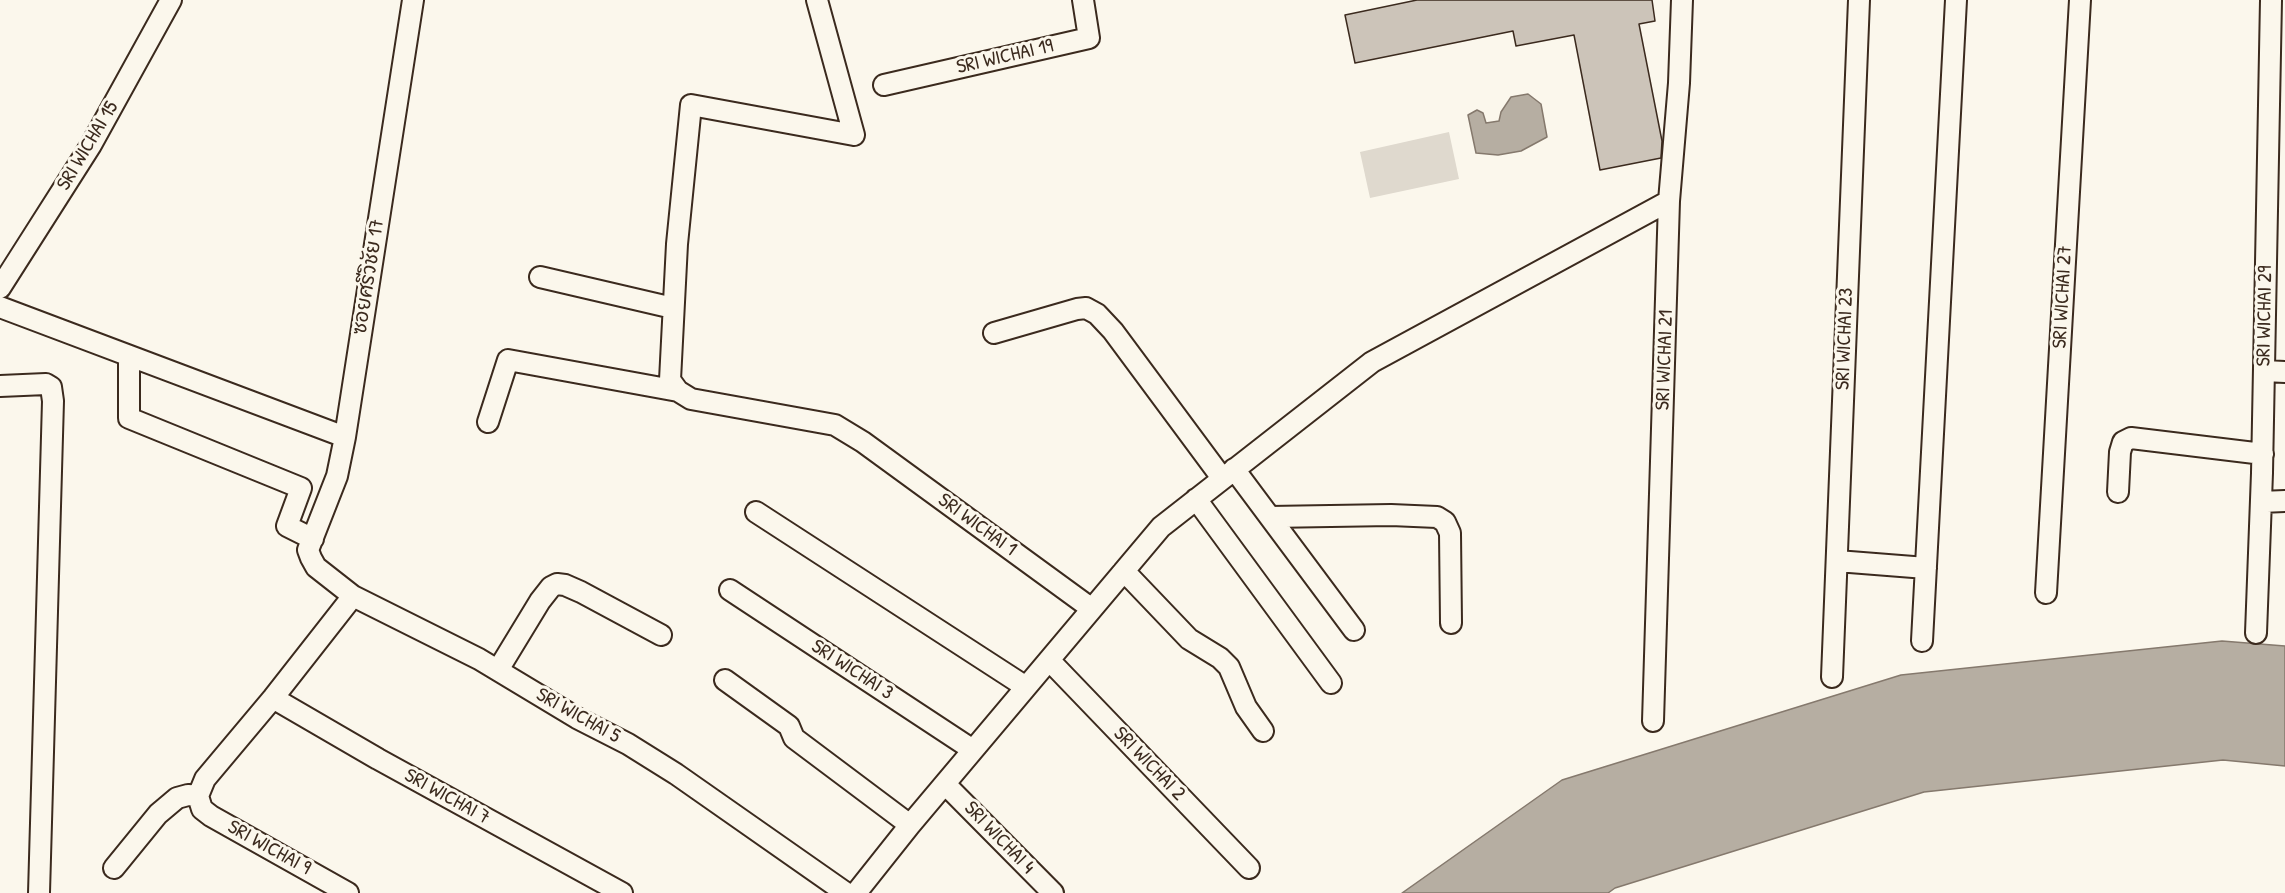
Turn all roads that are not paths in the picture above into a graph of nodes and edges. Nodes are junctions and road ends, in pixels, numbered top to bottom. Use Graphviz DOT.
graph roads {
  1 [pos="171,0"];
  2 [pos="413,0"];
  3 [pos="817,0"];
  4 [pos="1083,0"];
  5 [pos="1682,0"];
  6 [pos="1859,0"];
  7 [pos="1956,0"];
  8 [pos="2080,0"];
  9 [pos="2271,0"];
  10 [pos="884,85"];
  11 [pos="2277,118"];
  12 [pos="1669,201"];
  13 [pos="540,277"];
  14 [pos="0,288"];
  15 [pos="0,307"];
  16 [pos="673,308"];
  17 [pos="994,333"];
  18 [pos="129,356"];
  19 [pos="2264,371"];
  20 [pos="2285,372"];
  21 [pos="0,386"];
  22 [pos="678,391"];
  23 [pos="488,422"];
  24 [pos="345,436"];
  25 [pos="2263,454"];
  26 [pos="1228,473"];
  27 [pos="2118,492"];
  28 [pos="1197,499"];
  29 [pos="2285,501"];
  30 [pos="2261,502"];
  31 [pos="756,512"];
  32 [pos="1270,517"];
  33 [pos="310,545"];
  34 [pos="1837,561"];
  35 [pos="1926,568"];
  36 [pos="1124,571"];
  37 [pos="730,590"];
  38 [pos="2046,593"];
  39 [pos="353,596"];
  40 [pos="1092,609"];
  41 [pos="1451,623"];
  42 [pos="1354,630"];
  43 [pos="2256,633"];
  44 [pos="661,635"];
  45 [pos="1922,641"];
  46 [pos="1048,660"];
  47 [pos="498,670"];
  48 [pos="1832,677"];
  49 [pos="725,680"];
  50 [pos="1331,683"];
  51 [pos="1026,687"];
  52 [pos="273,698"];
  53 [pos="1653,721"];
  54 [pos="1263,731"];
  55 [pos="973,750"];
  56 [pos="945,784"];
  57 [pos="198,796"];
  58 [pos="910,825"];
  59 [pos="114,868"];
  60 [pos="1249,868"];
  61 [pos="39,893"];
  62 [pos="348,893"];
  63 [pos="622,893"];
  64 [pos="846,893"];
  65 [pos="856,893"];
  66 [pos="1053,893"];
  1 -- 14 [label="street, SRI WICHAI 15"];
  2 -- 24 [label="street, ซอยศรีวิชัย 17"];
  3 -- 16 [label="street"];
  4 -- 10 [label="street, SRI WICHAI 19"];
  5 -- 12 [label="street, SRI WICHAI 21"];
  6 -- 34 [label="street, SRI WICHAI 23"];
  7 -- 35 [label="street"];
  8 -- 38 [label="street, SRI WICHAI 27"];
  9 -- 11 [label="street, SRI WICHAI 29"];
  11 -- 19 [label="street, SRI WICHAI 29"];
  12 -- 26 [label="street"];
  12 -- 53 [label="street, SRI WICHAI 21"];
  13 -- 16 [label="street"];
  15 -- 18 [label="street"];
  16 -- 22 [label="street"];
  17 -- 26 [label="street"];
  18 -- 24 [label="street"];
  18 -- 33 [label="street"];
  19 -- 20 [label="street"];
  19 -- 25 [label="street, SRI WICHAI 29"];
  21 -- 61 [label="street"];
  22 -- 23 [label="street, SRI WICHAI 1"];
  22 -- 40 [label="street, SRI WICHAI 1"];
  24 -- 33 [label="street, ซอยศรีวิชัย 17"];
  25 -- 27 [label="street"];
  25 -- 30 [label="street, SRI WICHAI 29"];
  26 -- 28 [label="street"];
  26 -- 32 [label="street"];
  28 -- 36 [label="street"];
  28 -- 50 [label="street"];
  29 -- 30 [label="street"];
  30 -- 43 [label="street, SRI WICHAI 29"];
  31 -- 51 [label="street"];
  32 -- 41 [label="street"];
  32 -- 42 [label="street"];
  33 -- 39 [label="street, SRI WICHAI 5"];
  34 -- 35 [label="street"];
  34 -- 48 [label="street, SRI WICHAI 23"];
  35 -- 45 [label="street"];
  36 -- 40 [label="street"];
  36 -- 54 [label="street"];
  37 -- 55 [label="street, SRI WICHAI 3"];
  39 -- 47 [label="street, SRI WICHAI 5"];
  39 -- 52 [label="street"];
  40 -- 46 [label="street"];
  44 -- 47 [label="street"];
  46 -- 51 [label="street"];
  46 -- 60 [label="street, SRI WICHAI 2"];
  47 -- 64 [label="street, SRI WICHAI 5"];
  49 -- 58 [label="street"];
  51 -- 55 [label="street"];
  52 -- 57 [label="street"];
  52 -- 63 [label="street, SRI WICHAI 7"];
  55 -- 56 [label="street"];
  56 -- 58 [label="street"];
  56 -- 66 [label="street, SRI WICHAI 4"];
  57 -- 59 [label="street"];
  57 -- 62 [label="street, SRI WICHAI 9"];
  58 -- 65 [label="street"];
}
